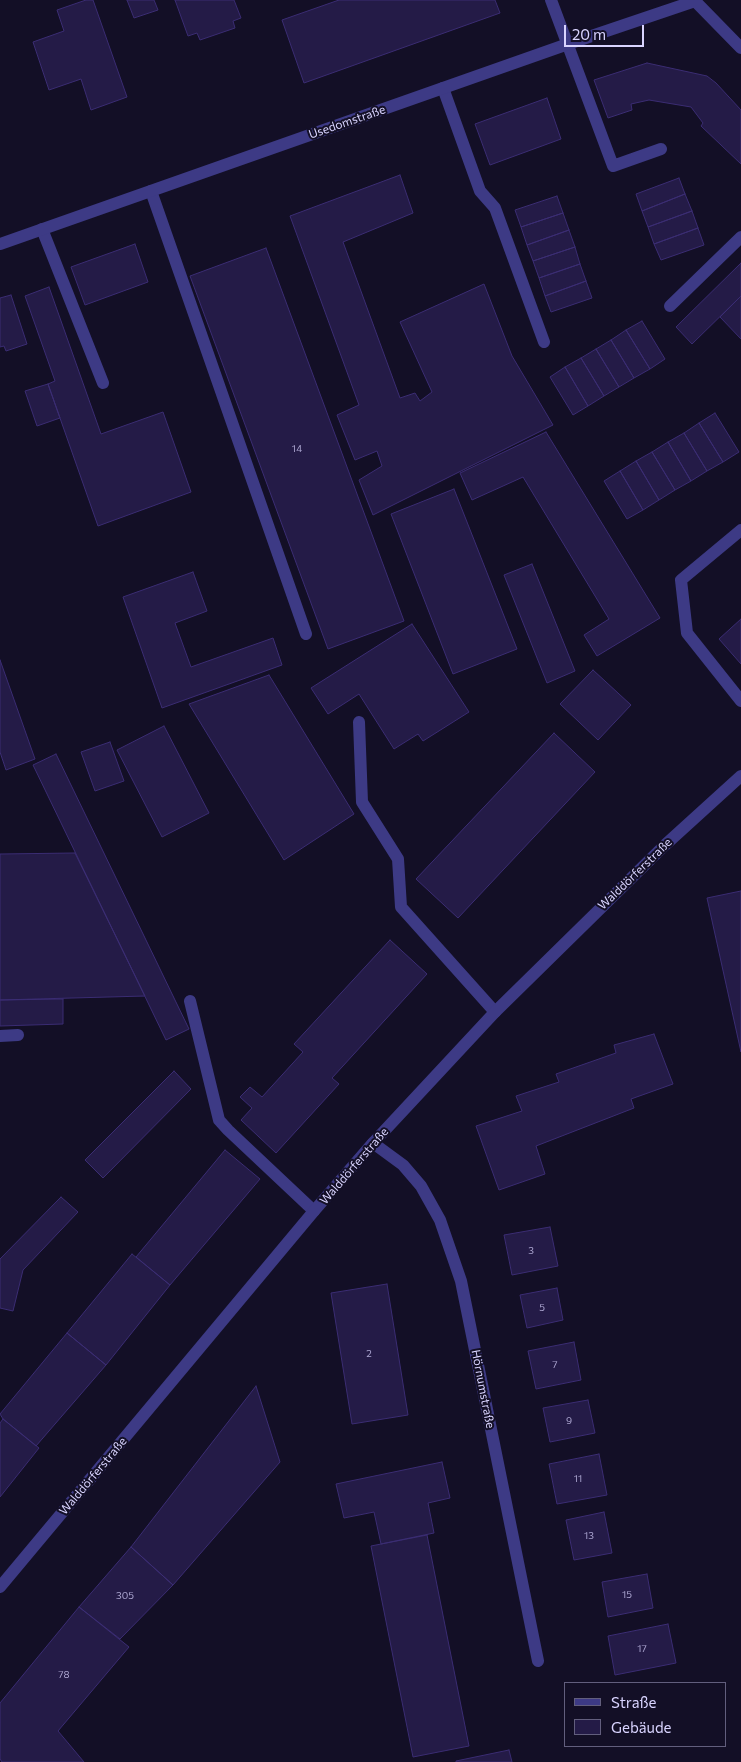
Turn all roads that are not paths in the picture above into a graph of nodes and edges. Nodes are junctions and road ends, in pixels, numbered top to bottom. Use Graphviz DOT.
graph roads {
  1 [pos="551,0"];
  2 [pos="695,1"];
  3 [pos="568,44"];
  4 [pos="741,48"];
  5 [pos="443,88"];
  6 [pos="661,149"];
  7 [pos="151,191"];
  8 [pos="42,229"];
  9 [pos="741,237"];
  10 [pos="0,244"];
  11 [pos="670,306"];
  12 [pos="544,342"];
  13 [pos="103,383"];
  14 [pos="741,530"];
  15 [pos="306,634"];
  16 [pos="741,701"];
  17 [pos="359,722"];
  18 [pos="741,776"];
  19 [pos="190,1001"];
  20 [pos="495,1012"];
  21 [pos="18,1035"];
  22 [pos="0,1036"];
  23 [pos="373,1143"];
  24 [pos="314,1211"];
  25 [pos="0,1587"];
  26 [pos="538,1661"];
  1 -- 3 [label="street"];
  2 -- 3 [label="street, Usedomstraße"];
  2 -- 4 [label="street"];
  3 -- 5 [label="street, Usedomstraße"];
  3 -- 6 [label="street"];
  5 -- 7 [label="street, Usedomstraße"];
  5 -- 12 [label="street"];
  7 -- 8 [label="street, Usedomstraße"];
  7 -- 15 [label="street"];
  8 -- 10 [label="street, Usedomstraße"];
  8 -- 13 [label="street"];
  9 -- 11 [label="street"];
  14 -- 16 [label="street"];
  17 -- 20 [label="street"];
  18 -- 20 [label="street, Walddörferstraße"];
  19 -- 24 [label="street"];
  20 -- 23 [label="street, Walddörferstraße"];
  21 -- 22 [label="street"];
  23 -- 24 [label="street, Walddörferstraße"];
  23 -- 26 [label="street, Hörnumstraße"];
  24 -- 25 [label="street, Walddörferstraße"];
}
